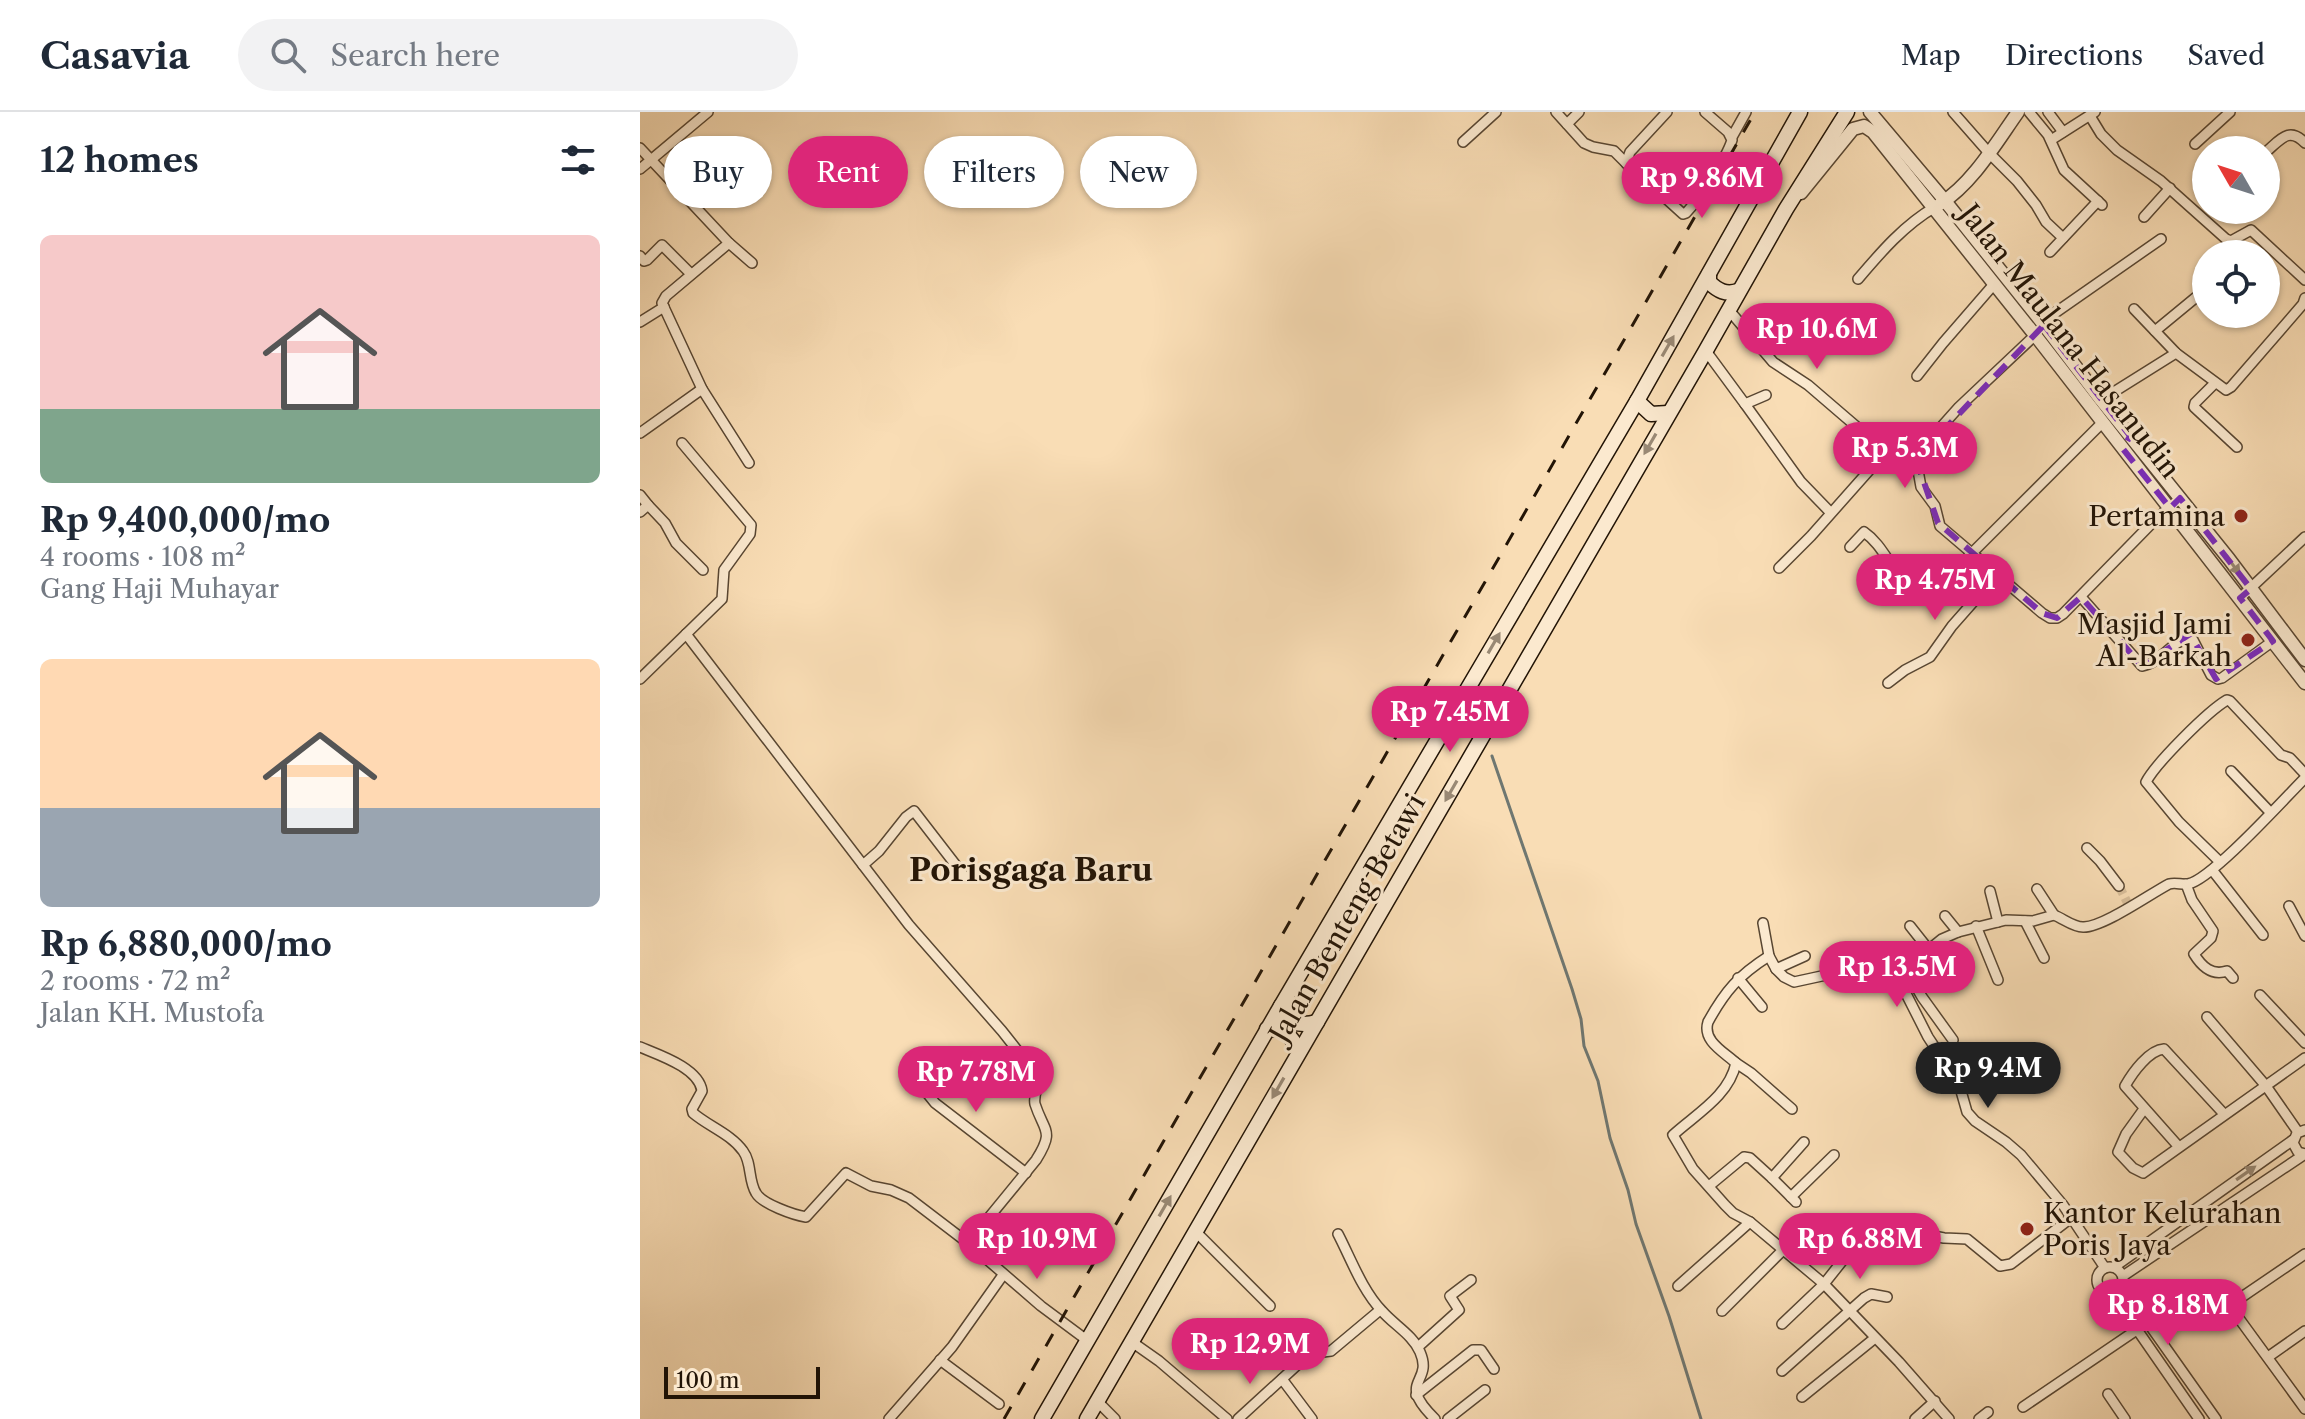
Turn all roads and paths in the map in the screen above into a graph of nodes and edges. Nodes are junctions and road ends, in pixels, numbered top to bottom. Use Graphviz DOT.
graph roads {
  1 [pos="708,112"];
  2 [pos="1496,112"];
  3 [pos="1556,112"];
  4 [pos="1579,112"];
  5 [pos="1667,112"];
  6 [pos="1705,112"];
  7 [pos="1746,112"];
  8 [pos="1800,112"];
  9 [pos="1847,112"];
  10 [pos="1870,112"];
  11 [pos="1953,112"];
  12 [pos="2018,112"];
  13 [pos="2029,112"];
  14 [pos="2048,112"];
  15 [pos="2230,112"];
  16 [pos="2093,114"];
  17 [pos="1567,124"];
  18 [pos="2063,132"];
  19 [pos="2204,136"];
  20 [pos="1732,137"];
  21 [pos="2051,140"];
  22 [pos="2280,140"];
  23 [pos="1463,142"];
  24 [pos="2305,143"];
  25 [pos="640,148"];
  26 [pos="1989,153"];
  27 [pos="650,161"];
  28 [pos="1626,163"];
  29 [pos="640,169"];
  30 [pos="2170,188"];
  31 [pos="1940,204"];
  32 [pos="1786,209"];
  33 [pos="2144,217"];
  34 [pos="2063,238"];
  35 [pos="2161,239"];
  36 [pos="729,243"];
  37 [pos="2050,252"];
  38 [pos="640,256"];
  39 [pos="752,263"];
  40 [pos="691,274"];
  41 [pos="1709,274"];
  42 [pos="1858,279"];
  43 [pos="2305,280"];
  44 [pos="1995,283"];
  45 [pos="1738,291"];
  46 [pos="2192,301"];
  47 [pos="2304,302"];
  48 [pos="664,307"];
  49 [pos="1728,309"];
  50 [pos="2134,309"];
  51 [pos="640,322"];
  52 [pos="2155,331"];
  53 [pos="2034,336"];
  54 [pos="1706,351"];
  55 [pos="2176,353"];
  56 [pos="1917,376"];
  57 [pos="2215,383"];
  58 [pos="702,389"];
  59 [pos="1766,395"];
  60 [pos="2101,400"];
  61 [pos="1637,401"];
  62 [pos="1745,404"];
  63 [pos="1668,413"];
  64 [pos="2099,426"];
  65 [pos="641,431"];
  66 [pos="2131,437"];
  67 [pos="682,443"];
  68 [pos="2120,446"];
  69 [pos="2237,447"];
  70 [pos="1886,452"];
  71 [pos="749,463"];
  72 [pos="1917,467"];
  73 [pos="640,495"];
  74 [pos="2180,498"];
  75 [pos="644,508"];
  76 [pos="1830,512"];
  77 [pos="2166,512"];
  78 [pos="2305,537"];
  79 [pos="1850,547"];
  80 [pos="1974,553"];
  81 [pos="1779,568"];
  82 [pos="703,570"];
  83 [pos="1997,575"];
  84 [pos="2246,594"];
  85 [pos="2081,597"];
  86 [pos="686,634"];
  87 [pos="2273,641"];
  88 [pos="2305,660"];
  89 [pos="640,679"];
  90 [pos="1888,683"];
  91 [pos="2305,683"];
  92 [pos="2231,771"];
  93 [pos="2305,776"];
  94 [pos="2270,812"];
  95 [pos="2087,848"];
  96 [pos="2220,862"];
  97 [pos="863,865"];
  98 [pos="2213,871"];
  99 [pos="965,877"];
  100 [pos="2186,884"];
  101 [pos="2119,886"];
  102 [pos="2037,889"];
  103 [pos="1990,891"];
  104 [pos="2289,906"];
  105 [pos="2054,915"];
  106 [pos="1945,916"];
  107 [pos="2025,921"];
  108 [pos="1998,922"];
  109 [pos="1763,923"];
  110 [pos="1910,926"];
  111 [pos="1976,926"];
  112 [pos="1958,932"];
  113 [pos="2263,935"];
  114 [pos="2305,936"];
  115 [pos="1929,950"];
  116 [pos="1769,956"];
  117 [pos="1805,956"];
  118 [pos="2044,958"];
  119 [pos="1904,966"];
  120 [pos="1893,968"];
  121 [pos="1776,969"];
  122 [pos="1738,978"];
  123 [pos="2233,978"];
  124 [pos="1998,980"];
  125 [pos="2260,995"];
  126 [pos="1762,1007"];
  127 [pos="1283,1010"];
  128 [pos="2207,1017"];
  129 [pos="1312,1024"];
  130 [pos="1272,1029"];
  131 [pos="1953,1040"];
  132 [pos="2305,1043"];
  133 [pos="640,1047"];
  134 [pos="1297,1048"];
  135 [pos="2305,1058"];
  136 [pos="1736,1063"];
  137 [pos="910,1072"];
  138 [pos="2266,1086"];
  139 [pos="1792,1109"];
  140 [pos="2144,1109"];
  141 [pos="2224,1114"];
  142 [pos="2299,1134"];
  143 [pos="1804,1142"];
  144 [pos="2179,1147"];
  145 [pos="2305,1154"];
  146 [pos="1834,1155"];
  147 [pos="1026,1173"];
  148 [pos="1772,1178"];
  149 [pos="1709,1186"];
  150 [pos="2071,1218"];
  151 [pos="1750,1222"];
  152 [pos="1195,1231"];
  153 [pos="1907,1231"];
  154 [pos="1338,1234"];
  155 [pos="968,1243"];
  156 [pos="1851,1250"];
  157 [pos="1782,1251"];
  158 [pos="2305,1254"];
  159 [pos="2110,1268"];
  160 [pos="1003,1275"];
  161 [pos="1471,1280"];
  162 [pos="2122,1281"];
  163 [pos="1824,1284"];
  164 [pos="1678,1286"];
  165 [pos="2111,1292"];
  166 [pos="1887,1297"];
  167 [pos="1270,1306"];
  168 [pos="1380,1310"];
  169 [pos="1722,1311"];
  170 [pos="1851,1311"];
  171 [pos="2147,1322"];
  172 [pos="1782,1324"];
  173 [pos="2136,1330"];
  174 [pos="2305,1331"];
  175 [pos="1875,1338"];
  176 [pos="1088,1341"];
  177 [pos="1132,1342"];
  178 [pos="1418,1347"];
  179 [pos="2268,1357"];
  180 [pos="940,1360"];
  181 [pos="1494,1369"];
  182 [pos="1782,1371"];
  183 [pos="1282,1379"];
  184 [pos="1485,1390"];
  185 [pos="2108,1394"];
  186 [pos="1416,1395"];
  187 [pos="1802,1397"];
  188 [pos="2200,1399"];
  189 [pos="1935,1401"];
  190 [pos="999,1404"];
  191 [pos="2189,1406"];
  192 [pos="2023,1407"];
  193 [pos="2305,1409"];
  194 [pos="1095,1412"];
  195 [pos="1988,1412"];
  196 [pos="2120,1417"];
  197 [pos="889,1419"];
  198 [pos="1042,1419"];
  199 [pos="1115,1419"];
  200 [pos="1227,1419"];
  201 [pos="1238,1419"];
  202 [pos="1312,1419"];
  203 [pos="1435,1419"];
  204 [pos="1448,1419"];
  205 [pos="1915,1419"];
  206 [pos="1949,1419"];
  207 [pos="1979,1419"];
  208 [pos="2199,1419"];
  209 [pos="2216,1419"];
  1 -- 27 [label="street"];
  2 -- 23 [label="street"];
  3 -- 17 [label="street"];
  4 -- 17 [label="street"];
  5 -- 28 [label="street"];
  6 -- 20 [label="street"];
  7 -- 20 [label="street"];
  8 -- 41 [label="main road, Jalan Benteng Betawi"];
  9 -- 32 [label="main road, Jalan Benteng Betawi"];
  10 -- 31 [label="street, Jalan Maulana Hasanudin"];
  11 -- 26 [label="street"];
  12 -- 26 [label="street"];
  13 -- 21 [label="street"];
  14 -- 18 [label="street"];
  15 -- 19 [label="street"];
  16 -- 18 [label="street"];
  16 -- 30 [label="street"];
  17 -- 28 [label="street"];
  18 -- 21 [label="street"];
  20 -- 28 [label="street"];
  21 -- 34 [label="street"];
  22 -- 24 [label="street"];
  25 -- 27 [label="street"];
  26 -- 31 [label="street"];
  26 -- 34 [label="street"];
  27 -- 29 [label="street"];
  27 -- 36 [label="street"];
  30 -- 33 [label="street"];
  30 -- 43 [label="street"];
  31 -- 32 [label="street, Jalan Maulana Hasanudin"];
  31 -- 42 [label="street"];
  31 -- 44 [label="street, Jalan Maulana Hasanudin"];
  31 -- 53 [label="street, Jalan Maulana Hasanudin"];
  32 -- 45 [label="main road, Jalan Benteng Betawi"];
  34 -- 37 [label="street"];
  35 -- 53 [label="street"];
  36 -- 39 [label="street"];
  36 -- 40 [label="street"];
  38 -- 40 [label="street"];
  40 -- 48 [label="street"];
  41 -- 45 [label="main road"];
  61 -- 41 [label="main road, Jalan Benteng Betawi, one-way"];
  44 -- 53 [label="street, Jalan Maulana Hasanudin"];
  44 -- 56 [label="street"];
  45 -- 49 [label="main road, Jalan Benteng Betawi"];
  46 -- 52 [label="street"];
  47 -- 57 [label="street"];
  48 -- 51 [label="street"];
  48 -- 58 [label="street"];
  49 -- 54 [label="main road, Jalan Benteng Betawi"];
  49 -- 70 [label="street"];
  50 -- 52 [label="street"];
  52 -- 55 [label="street"];
  53 -- 60 [label="street, Jalan Maulana Hasanudin"];
  53 -- 64 [label="street, Jalan Maulana Hasanudin"];
  53 -- 72 [label="street"];
  54 -- 62 [label="street"];
  54 -- 63 [label="main road, Jalan Benteng Betawi"];
  55 -- 57 [label="street"];
  55 -- 60 [label="street"];
  57 -- 69 [label="street"];
  58 -- 65 [label="street"];
  58 -- 71 [label="street"];
  59 -- 62 [label="street"];
  60 -- 66 [label="street, Jalan Maulana Hasanudin"];
  61 -- 63 [label="main road"];
  127 -- 61 [label="main road, Jalan Benteng Betawi, one-way"];
  62 -- 76 [label="street"];
  63 -- 129 [label="main road, Jalan Benteng Betawi, one-way"];
  64 -- 68 [label="street, Jalan Maulana Hasanudin"];
  64 -- 80 [label="street"];
  66 -- 68 [label="street"];
  66 -- 74 [label="street, Jalan Maulana Hasanudin"];
  67 -- 86 [label="street"];
  68 -- 77 [label="street, Jalan Maulana Hasanudin"];
  70 -- 72 [label="street"];
  70 -- 76 [label="street"];
  72 -- 80 [label="street"];
  73 -- 75 [label="street"];
  74 -- 77 [label="street"];
  74 -- 84 [label="street, Jalan Maulana Hasanudin, one-way"];
  75 -- 82 [label="street"];
  76 -- 81 [label="street"];
  77 -- 84 [label="street, Jalan Maulana Hasanudin"];
  77 -- 85 [label="street"];
  78 -- 84 [label="street"];
  79 -- 80 [label="street"];
  80 -- 83 [label="street"];
  83 -- 85 [label="street"];
  83 -- 90 [label="street"];
  84 -- 87 [label="street, Jalan Maulana Hasanudin"];
  84 -- 88 [label="street, Jalan Maulana Hasanudin"];
  85 -- 87 [label="street"];
  86 -- 89 [label="street"];
  86 -- 97 [label="street"];
  87 -- 91 [label="street, Jalan Maulana Hasanudin"];
  92 -- 94 [label="street"];
  93 -- 94 [label="street"];
  93 -- 96 [label="street"];
  94 -- 96 [label="street"];
  95 -- 101 [label="street"];
  96 -- 98 [label="street"];
  97 -- 99 [label="street"];
  97 -- 147 [label="street"];
  98 -- 100 [label="street"];
  98 -- 113 [label="street"];
  100 -- 105 [label="street"];
  100 -- 123 [label="street"];
  102 -- 105 [label="street"];
  103 -- 108 [label="street"];
  104 -- 114 [label="street"];
  105 -- 107 [label="street"];
  106 -- 112 [label="street"];
  107 -- 108 [label="street"];
  107 -- 118 [label="street"];
  108 -- 111 [label="street"];
  109 -- 116 [label="street"];
  110 -- 115 [label="street"];
  111 -- 112 [label="street"];
  111 -- 124 [label="street"];
  112 -- 115 [label="street"];
  115 -- 119 [label="street"];
  116 -- 121 [label="street"];
  116 -- 122 [label="street"];
  117 -- 121 [label="street"];
  119 -- 120 [label="street"];
  119 -- 131 [label="street"];
  120 -- 121 [label="street"];
  120 -- 150 [label="street"];
  122 -- 126 [label="street"];
  122 -- 136 [label="street"];
  125 -- 132 [label="street"];
  127 -- 129 [label="main road"];
  127 -- 130 [label="main road, Jalan Benteng Betawi"];
  128 -- 138 [label="street"];
  129 -- 134 [label="main road, Jalan Benteng Betawi"];
  130 -- 134 [label="main road"];
  176 -- 130 [label="main road, Jalan Benteng Betawi, one-way"];
  133 -- 155 [label="street"];
  134 -- 152 [label="main road, Jalan Benteng Betawi, one-way"];
  135 -- 138 [label="street"];
  136 -- 139 [label="street"];
  136 -- 149 [label="street"];
  137 -- 147 [label="street"];
  138 -- 141 [label="street"];
  138 -- 142 [label="street"];
  140 -- 141 [label="street"];
  140 -- 144 [label="street"];
  140 -- 144 [label="street"];
  141 -- 144 [label="street"];
  142 -- 145 [label="street"];
  159 -- 142 [label="street, one-way"];
  143 -- 148 [label="street"];
  145 -- 162 [label="street"];
  146 -- 148 [label="street"];
  147 -- 155 [label="street"];
  148 -- 149 [label="street"];
  149 -- 151 [label="street"];
  150 -- 153 [label="street"];
  150 -- 159 [label="street"];
  151 -- 157 [label="street"];
  151 -- 164 [label="street"];
  152 -- 167 [label="street"];
  152 -- 177 [label="main road, Jalan Benteng Betawi"];
  154 -- 168 [label="street"];
  155 -- 160 [label="street"];
  156 -- 163 [label="street"];
  157 -- 163 [label="street"];
  157 -- 169 [label="street"];
  158 -- 179 [label="street"];
  159 -- 162 [label="street"];
  159 -- 165 [label="street"];
  160 -- 176 [label="street"];
  160 -- 180 [label="street"];
  161 -- 178 [label="street"];
  162 -- 165 [label="street"];
  162 -- 171 [label="street"];
  163 -- 170 [label="street"];
  163 -- 172 [label="street"];
  165 -- 173 [label="street"];
  166 -- 170 [label="street"];
  168 -- 178 [label="street"];
  168 -- 183 [label="street"];
  170 -- 175 [label="street"];
  170 -- 182 [label="street"];
  171 -- 173 [label="street"];
  171 -- 188 [label="street"];
  173 -- 191 [label="street"];
  173 -- 192 [label="street"];
  174 -- 179 [label="street"];
  175 -- 187 [label="street"];
  175 -- 189 [label="street"];
  176 -- 198 [label="main road, Jalan Benteng Betawi"];
  177 -- 194 [label="main road, Jalan Benteng Betawi"];
  177 -- 200 [label="street"];
  178 -- 186 [label="street"];
  179 -- 193 [label="street"];
  180 -- 190 [label="street"];
  180 -- 197 [label="street"];
  181 -- 186 [label="street"];
  183 -- 201 [label="street"];
  183 -- 202 [label="street"];
  184 -- 204 [label="street"];
  185 -- 196 [label="street"];
  186 -- 203 [label="street"];
  188 -- 191 [label="street"];
  188 -- 209 [label="street"];
  189 -- 205 [label="street"];
  189 -- 206 [label="street"];
  191 -- 208 [label="street"];
  194 -- 199 [label="street"];
  195 -- 207 [label="street"];
}
